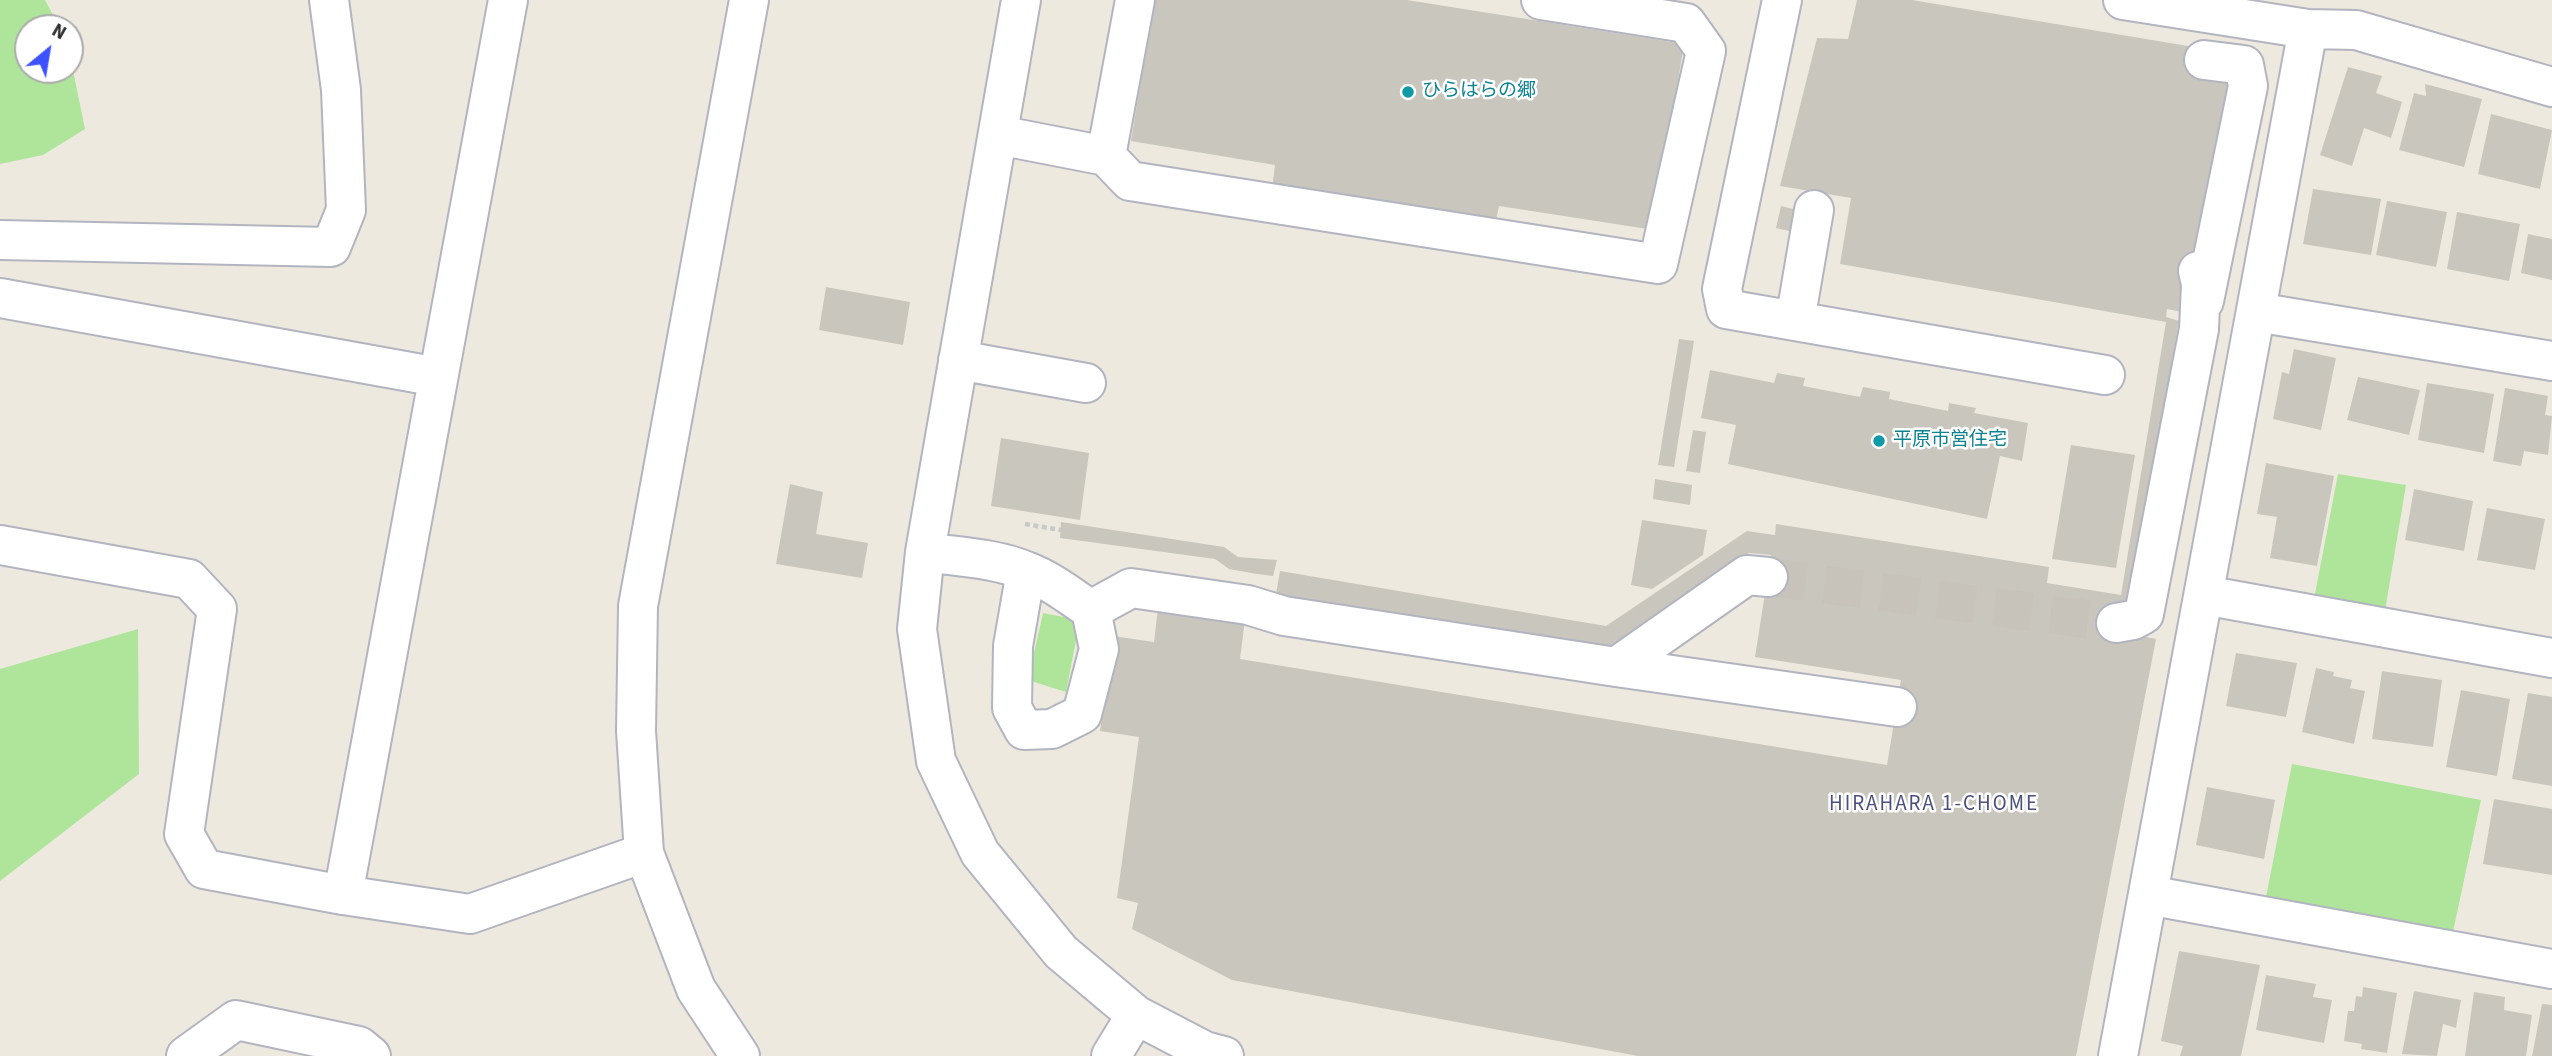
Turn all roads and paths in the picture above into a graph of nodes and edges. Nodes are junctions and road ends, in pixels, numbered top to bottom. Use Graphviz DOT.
graph roads {
  1 [pos="329,0"];
  2 [pos="508,0"];
  3 [pos="749,0"];
  4 [pos="1021,0"];
  5 [pos="1135,0"];
  6 [pos="1541,0"];
  7 [pos="1782,0"];
  8 [pos="2123,0"];
  9 [pos="2308,29"];
  10 [pos="2204,60"];
  11 [pos="2552,87"];
  12 [pos="998,135"];
  13 [pos="1106,156"];
  14 [pos="1814,210"];
  15 [pos="0,240"];
  16 [pos="2198,271"];
  17 [pos="0,298"];
  18 [pos="2256,312"];
  19 [pos="1795,321"];
  20 [pos="2199,329"];
  21 [pos="958,360"];
  22 [pos="2552,361"];
  23 [pos="2105,375"];
  24 [pos="438,377"];
  25 [pos="1086,383"];
  26 [pos="0,545"];
  27 [pos="925,552"];
  28 [pos="1026,571"];
  29 [pos="1768,577"];
  30 [pos="2204,595"];
  31 [pos="1091,610"];
  32 [pos="2116,623"];
  33 [pos="2552,658"];
  34 [pos="1615,667"];
  35 [pos="1897,707"];
  36 [pos="644,853"];
  37 [pos="343,895"];
  38 [pos="2148,895"];
  39 [pos="2552,969"];
  40 [pos="1136,1015"];
  41 [pos="186,1056"];
  42 [pos="371,1056"];
  43 [pos="740,1056"];
  44 [pos="1111,1056"];
  45 [pos="1224,1056"];
  46 [pos="2118,1056"];
  1 -- 15 [label="street"];
  2 -- 24 [label="street"];
  3 -- 36 [label="street"];
  4 -- 12 [label="street"];
  5 -- 13 [label="street"];
  6 -- 13 [label="street"];
  7 -- 19 [label="street"];
  8 -- 9 [label="street"];
  9 -- 11 [label="street"];
  9 -- 18 [label="street"];
  10 -- 20 [label="street"];
  12 -- 13 [label="street"];
  12 -- 21 [label="street"];
  14 -- 19 [label="street"];
  16 -- 20 [label="street"];
  17 -- 24 [label="street"];
  18 -- 22 [label="street"];
  18 -- 30 [label="street"];
  19 -- 23 [label="street"];
  20 -- 32 [label="street"];
  21 -- 25 [label="street"];
  21 -- 27 [label="street"];
  24 -- 37 [label="street"];
  26 -- 37 [label="street"];
  27 -- 28 [label="street"];
  27 -- 40 [label="street"];
  28 -- 31 [label="street"];
  28 -- 31 [label="street"];
  29 -- 34 [label="street"];
  30 -- 33 [label="street"];
  30 -- 38 [label="street"];
  31 -- 34 [label="street"];
  34 -- 35 [label="street"];
  36 -- 37 [label="street"];
  36 -- 43 [label="street"];
  38 -- 39 [label="street"];
  38 -- 46 [label="street"];
  40 -- 44 [label="street"];
  40 -- 45 [label="street"];
  41 -- 42 [label="street"];
}
